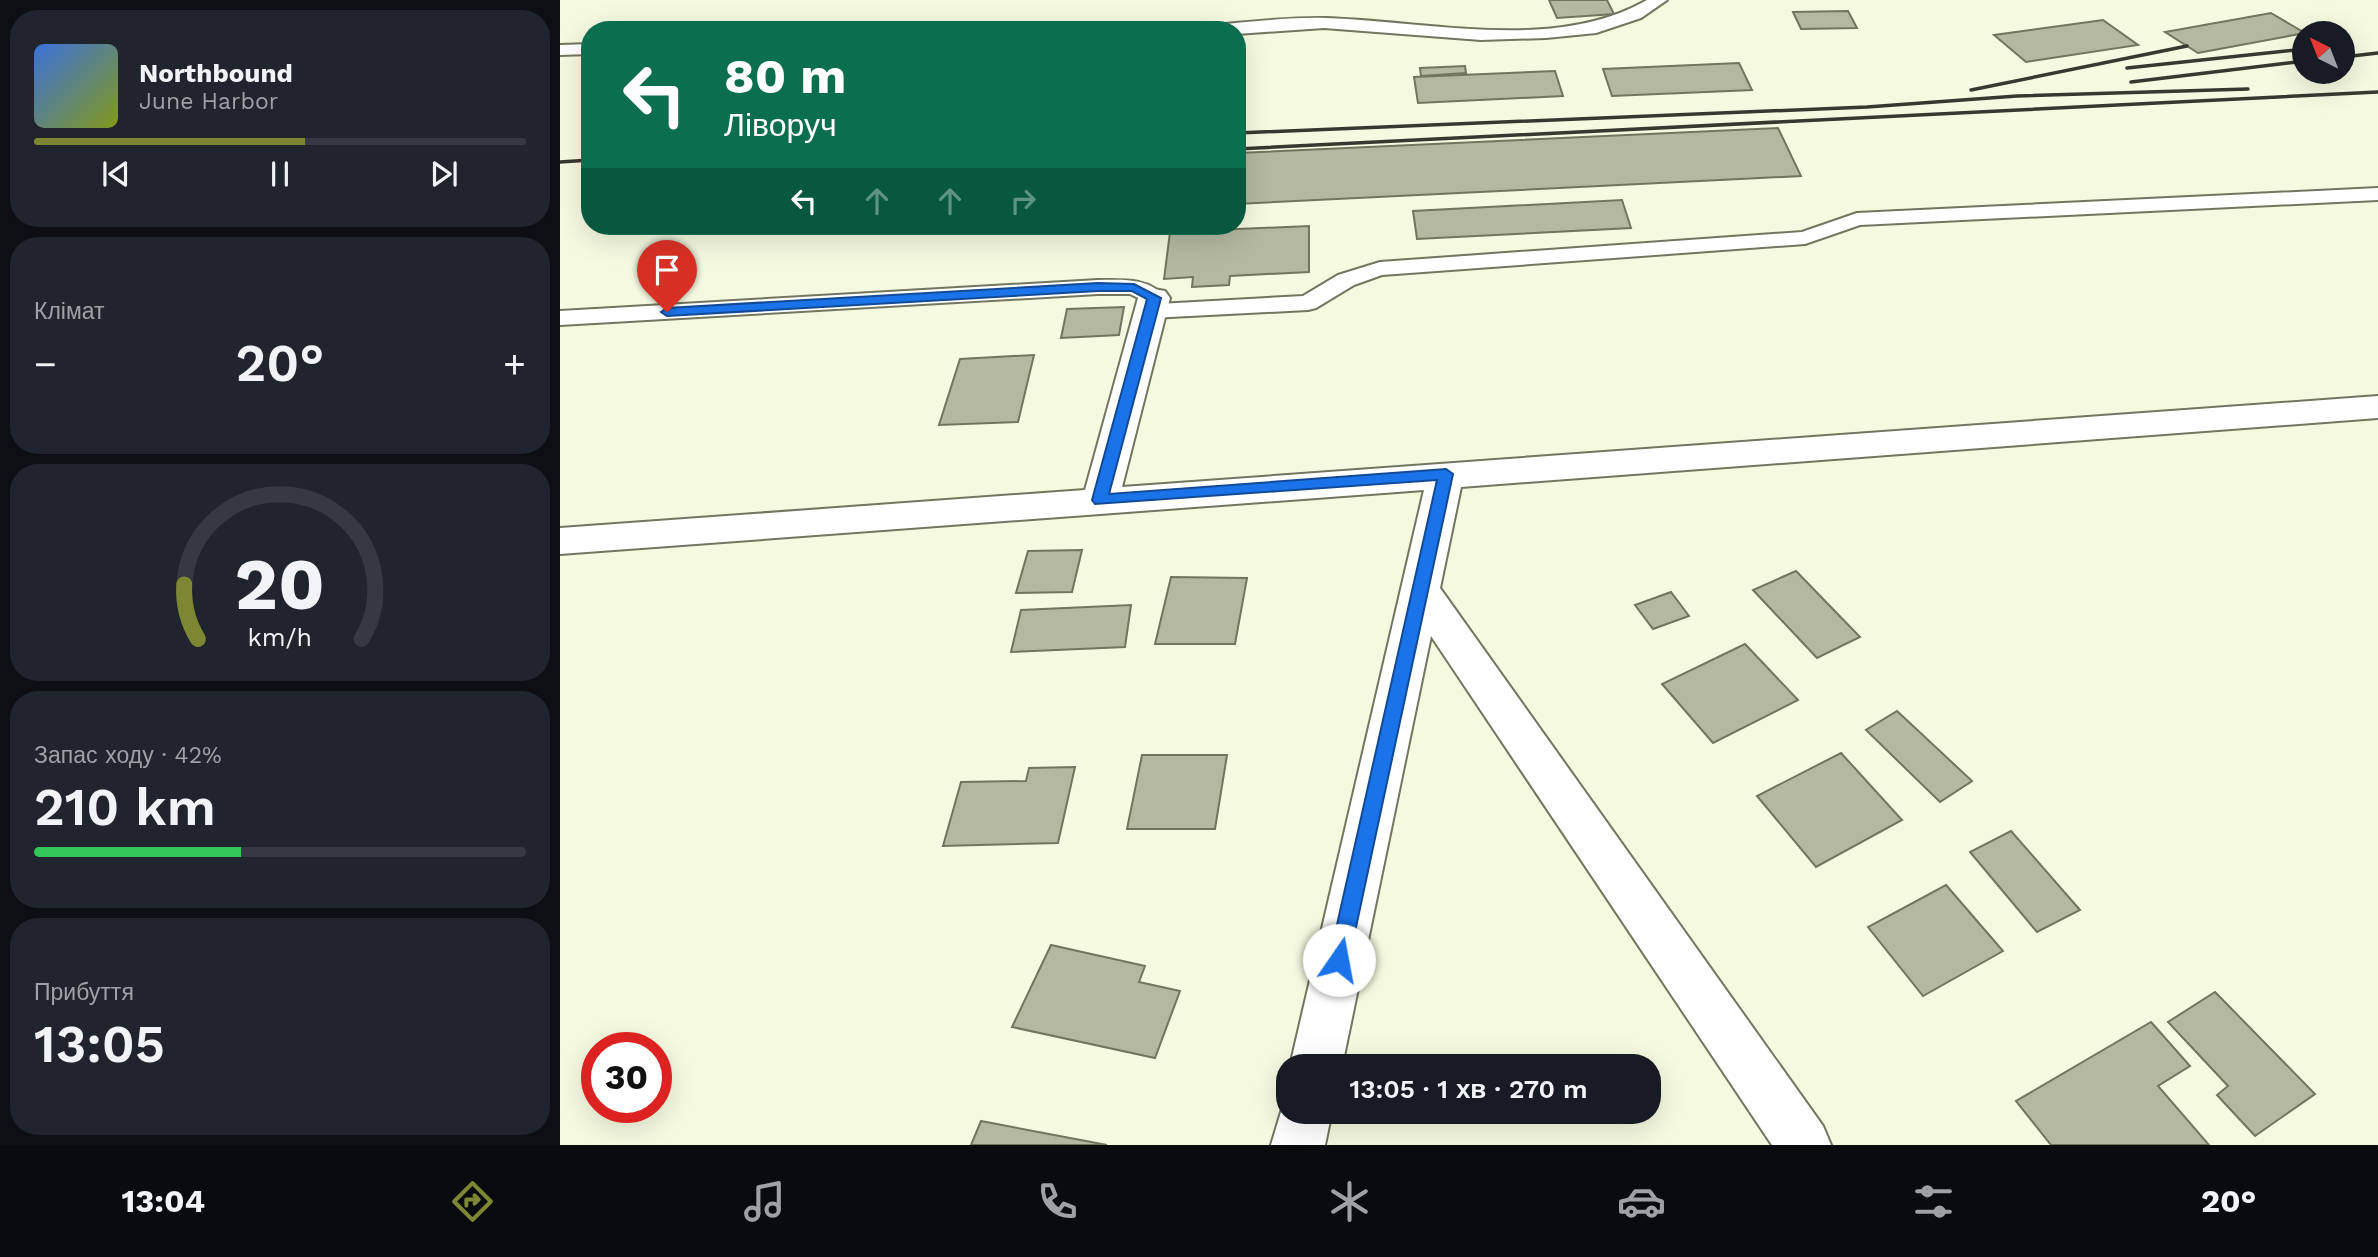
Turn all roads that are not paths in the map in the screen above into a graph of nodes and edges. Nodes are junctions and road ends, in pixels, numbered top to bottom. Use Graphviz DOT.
graph roads {
  1 [pos="1659,0"];
  2 [pos="1246,28"];
  3 [pos="581,49"];
  4 [pos="560,50"];
  5 [pos="2378,194"];
  6 [pos="1152,305"];
  7 [pos="560,318"];
  8 [pos="2378,407"];
  9 [pos="1446,474"];
  10 [pos="1100,500"];
  11 [pos="560,541"];
  12 [pos="1420,589"];
  13 [pos="1319,1054"];
  14 [pos="1303,1124"];
  15 [pos="1298,1145"];
  16 [pos="1804,1145"];
  1 -- 2 [label="lane"];
  3 -- 4 [label="lane"];
  5 -- 6 [label="lane"];
  6 -- 7 [label="lane"];
  6 -- 10 [label="street"];
  8 -- 9 [label="street"];
  9 -- 10 [label="street"];
  9 -- 12 [label="street"];
  10 -- 11 [label="street"];
  12 -- 13 [label="street"];
  12 -- 16 [label="street"];
  14 -- 15 [label="street"];
}
